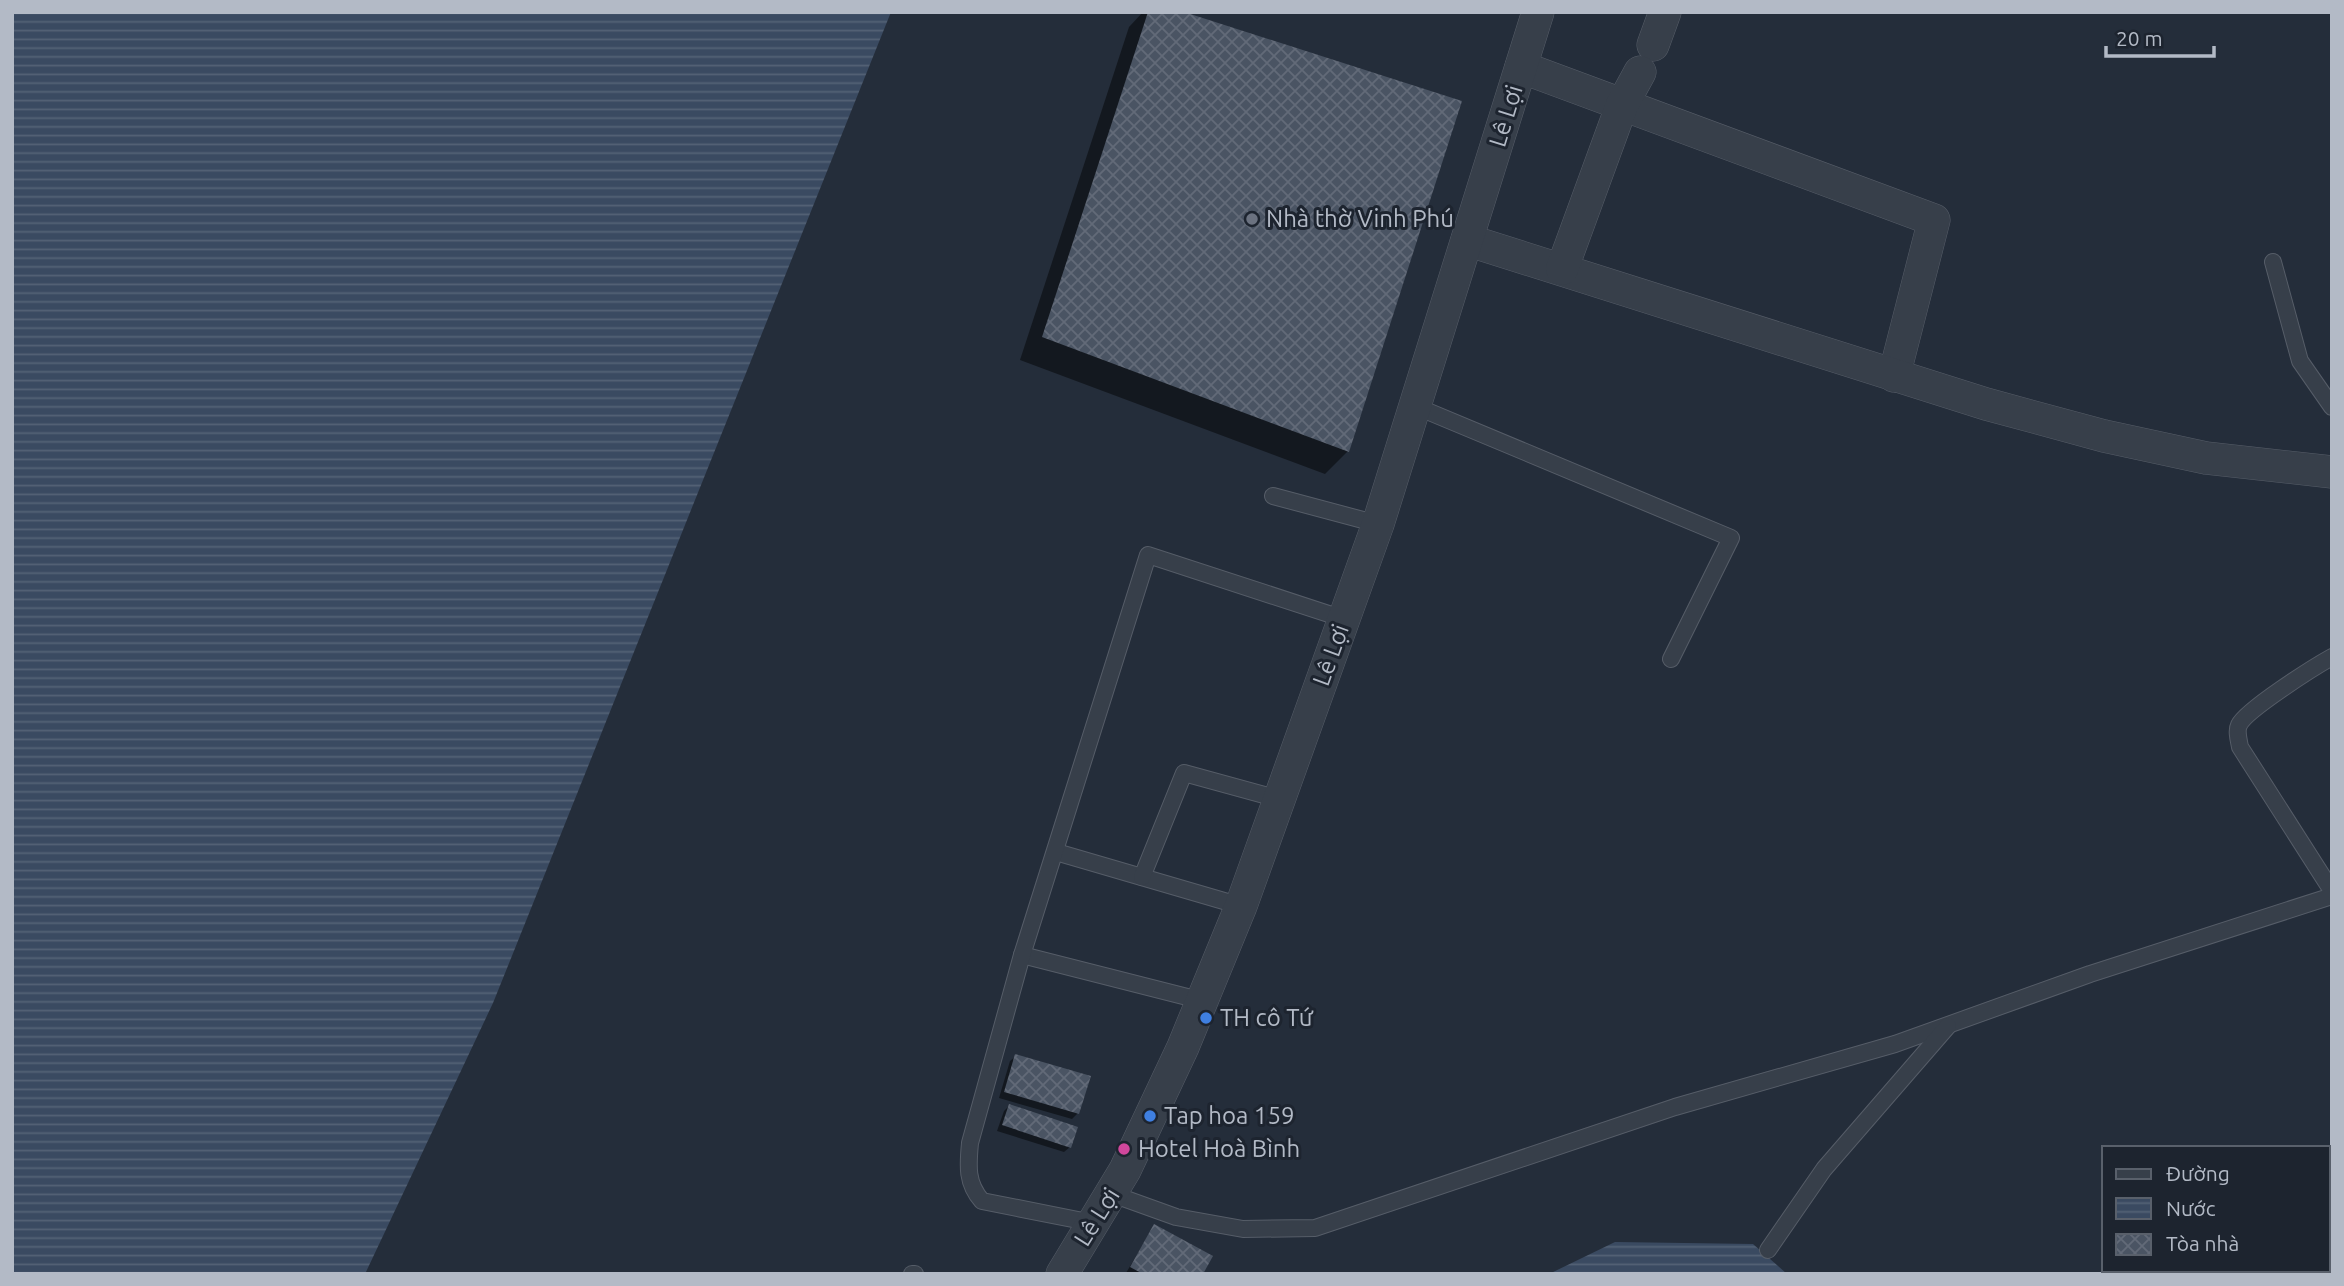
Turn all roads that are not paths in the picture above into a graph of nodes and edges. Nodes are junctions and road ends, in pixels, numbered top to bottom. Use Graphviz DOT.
graph roads {
  1 [pos="1538,12"];
  2 [pos="1665,12"];
  3 [pos="1521,67"];
  4 [pos="1622,105"];
  5 [pos="1467,240"];
  6 [pos="2273,262"];
  7 [pos="1562,269"];
  8 [pos="1894,376"];
  9 [pos="1415,406"];
  10 [pos="2332,407"];
  11 [pos="2332,472"];
  12 [pos="1273,496"];
  13 [pos="1378,524"];
  14 [pos="1344,619"];
  15 [pos="2332,657"];
  16 [pos="1671,659"];
  17 [pos="1279,799"];
  18 [pos="1056,852"];
  19 [pos="1142,877"];
  20 [pos="2332,894"];
  21 [pos="1241,905"];
  22 [pos="1022,955"];
  23 [pos="1203,1001"];
  24 [pos="1949,1024"];
  25 [pos="1112,1194"];
  26 [pos="1093,1223"];
  27 [pos="1768,1250"];
  28 [pos="1062,1274"];
  1 -- 3 [label="street, Lê Lợi"];
  2 -- 4 [label="street"];
  3 -- 4 [label="street"];
  3 -- 5 [label="street, Lê Lợi"];
  4 -- 7 [label="street"];
  4 -- 8 [label="street"];
  5 -- 7 [label="street"];
  5 -- 9 [label="street, Lê Lợi"];
  6 -- 10 [label="lane"];
  7 -- 8 [label="street"];
  8 -- 11 [label="street"];
  9 -- 13 [label="street, Lê Lợi"];
  9 -- 16 [label="lane"];
  12 -- 13 [label="lane"];
  13 -- 14 [label="street, Lê Lợi"];
  14 -- 17 [label="street, Lê Lợi"];
  14 -- 18 [label="lane"];
  15 -- 20 [label="lane"];
  17 -- 19 [label="lane"];
  17 -- 21 [label="street, Lê Lợi"];
  18 -- 19 [label="lane"];
  18 -- 22 [label="lane"];
  19 -- 21 [label="lane"];
  20 -- 24 [label="lane"];
  21 -- 23 [label="street, Lê Lợi"];
  22 -- 23 [label="lane"];
  22 -- 26 [label="lane"];
  23 -- 25 [label="street, Lê Lợi"];
  24 -- 25 [label="lane"];
  24 -- 27 [label="lane"];
  25 -- 26 [label="street, Lê Lợi"];
  26 -- 28 [label="street, Lê Lợi"];
}
